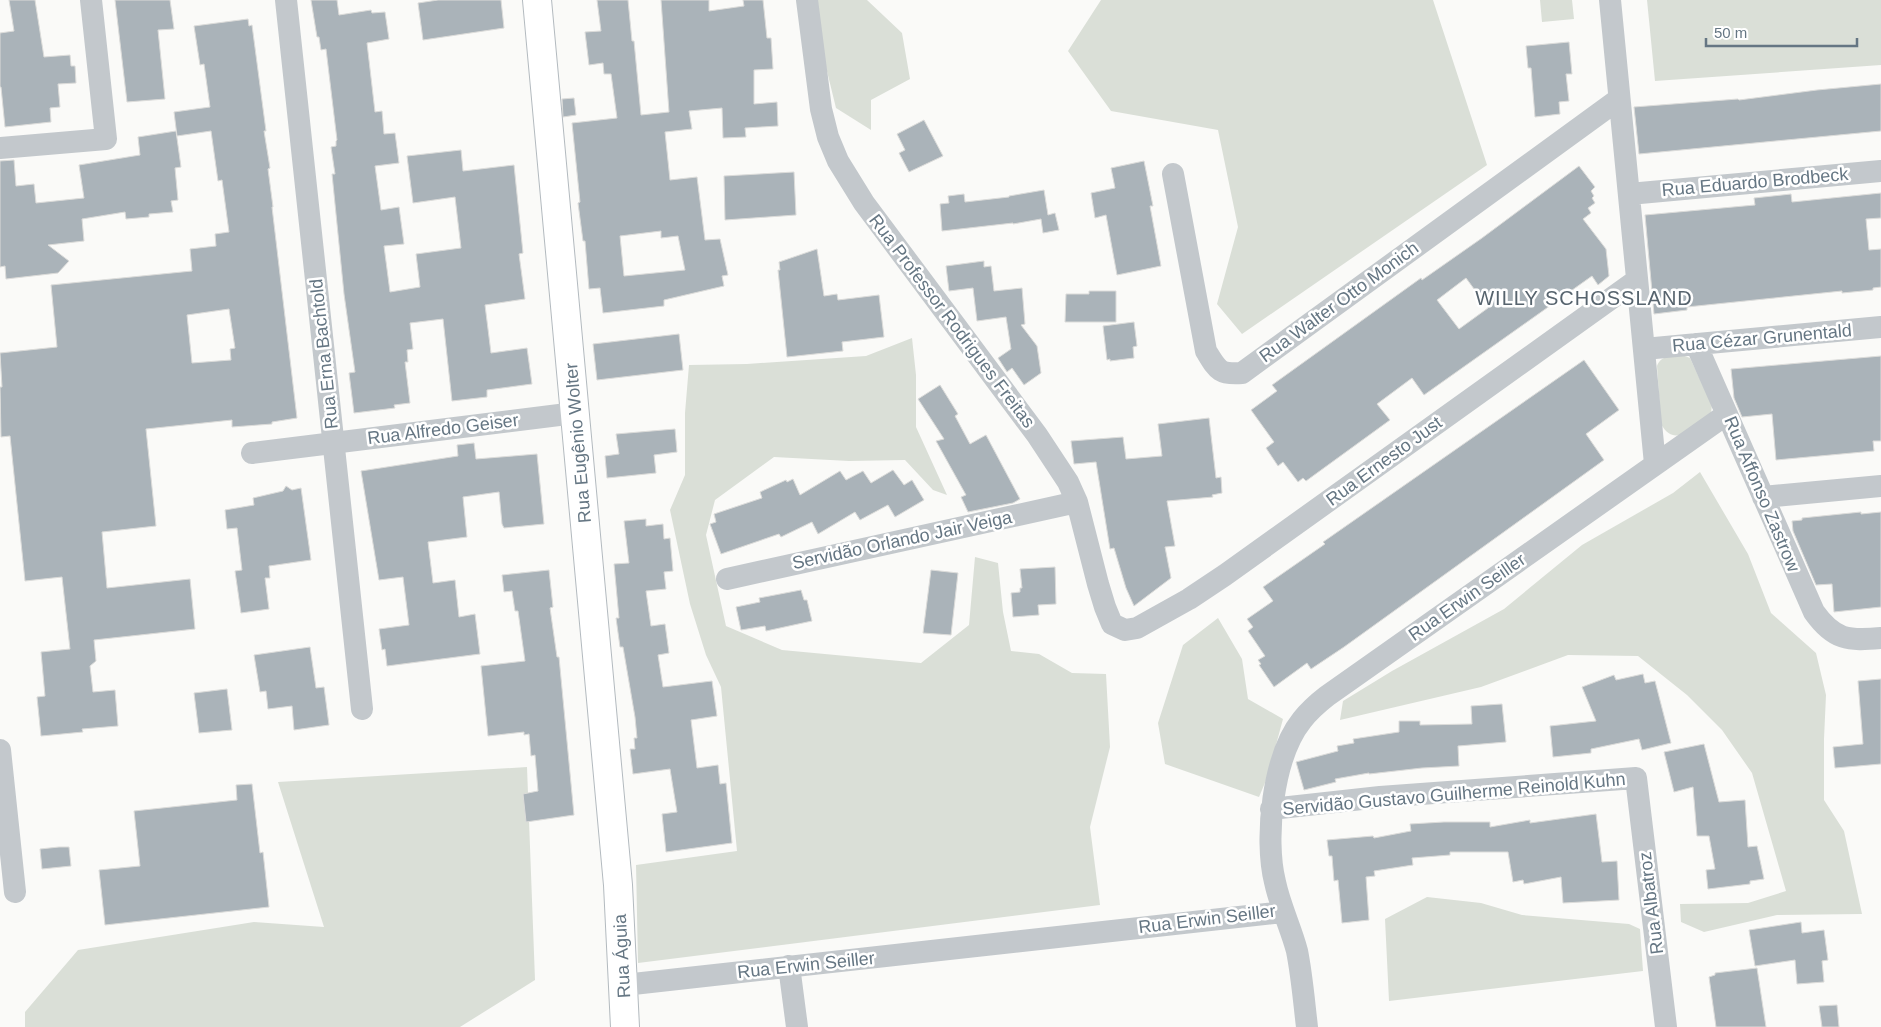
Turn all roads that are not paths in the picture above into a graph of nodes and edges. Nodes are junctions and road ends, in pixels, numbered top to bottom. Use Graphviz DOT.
graph roads {
  1 [pos="91,0"];
  2 [pos="286,0"];
  3 [pos="538,0"];
  4 [pos="807,0"];
  5 [pos="1610,0"];
  6 [pos="1619,99"];
  7 [pos="0,148"];
  8 [pos="1881,171"];
  9 [pos="1173,174"];
  10 [pos="1629,194"];
  11 [pos="1637,280"];
  12 [pos="1881,327"];
  13 [pos="1696,344"];
  14 [pos="1644,350"];
  15 [pos="575,413"];
  16 [pos="1727,414"];
  17 [pos="334,443"];
  18 [pos="252,453"];
  19 [pos="1655,464"];
  20 [pos="1881,486"];
  21 [pos="1763,497"];
  22 [pos="1077,502"];
  23 [pos="727,579"];
  24 [pos="1125,630"];
  25 [pos="1881,638"];
  26 [pos="362,709"];
  27 [pos="0,750"];
  28 [pos="1636,778"];
  29 [pos="1271,809"];
  30 [pos="618,885"];
  31 [pos="15,892"];
  32 [pos="1283,912"];
  33 [pos="789,966"];
  34 [pos="624,985"];
  35 [pos="625,1027"];
  36 [pos="797,1027"];
  37 [pos="1307,1027"];
  38 [pos="1666,1027"];
  1 -- 7 [label="street"];
  2 -- 17 [label="street, Rua Erna Bachtold"];
  3 -- 15 [label="street, Rua Eugênio Wolter"];
  4 -- 22 [label="street, Rua Professor Rodrigues Freitas"];
  5 -- 6 [label="street"];
  6 -- 9 [label="street, Rua Walter Otto Monich"];
  6 -- 10 [label="street"];
  8 -- 10 [label="street, Rua Eduardo Brodbeck"];
  10 -- 11 [label="street"];
  11 -- 14 [label="street"];
  11 -- 24 [label="street, Rua Ernesto Just"];
  12 -- 13 [label="street, Rua Cézar Grunentald"];
  13 -- 14 [label="street, Rua Cézar Grunentald"];
  13 -- 16 [label="street, Rua Affonso Zastrow"];
  14 -- 19 [label="street"];
  15 -- 17 [label="street, Rua Alfredo Geiser"];
  15 -- 30 [label="street, Rua Eugênio Wolter"];
  16 -- 19 [label="street, Rua Erwin Seiller"];
  16 -- 21 [label="street, Rua Affonso Zastrow"];
  17 -- 18 [label="street, Rua Alfredo Geiser"];
  17 -- 26 [label="street, Rua Erna Bachtold"];
  19 -- 29 [label="street, Rua Erwin Seiller"];
  20 -- 21 [label="street"];
  21 -- 25 [label="street, Rua Affonso Zastrow"];
  22 -- 23 [label="street, Servidão Orlando Jair Veiga"];
  22 -- 24 [label="street, Rua Professor Rodrigues Freitas"];
  27 -- 31 [label="street"];
  28 -- 29 [label="street, Servidão Gustavo Guilherme Reinold Kuhn"];
  28 -- 38 [label="street, Rua Albatroz"];
  29 -- 32 [label="street, Rua Erwin Seiller"];
  30 -- 34 [label="street, Rua Águia"];
  32 -- 33 [label="street, Rua Erwin Seiller"];
  32 -- 37 [label="street"];
  33 -- 34 [label="street, Rua Erwin Seiller"];
  33 -- 36 [label="street"];
  34 -- 35 [label="street, Rua Águia"];
}
